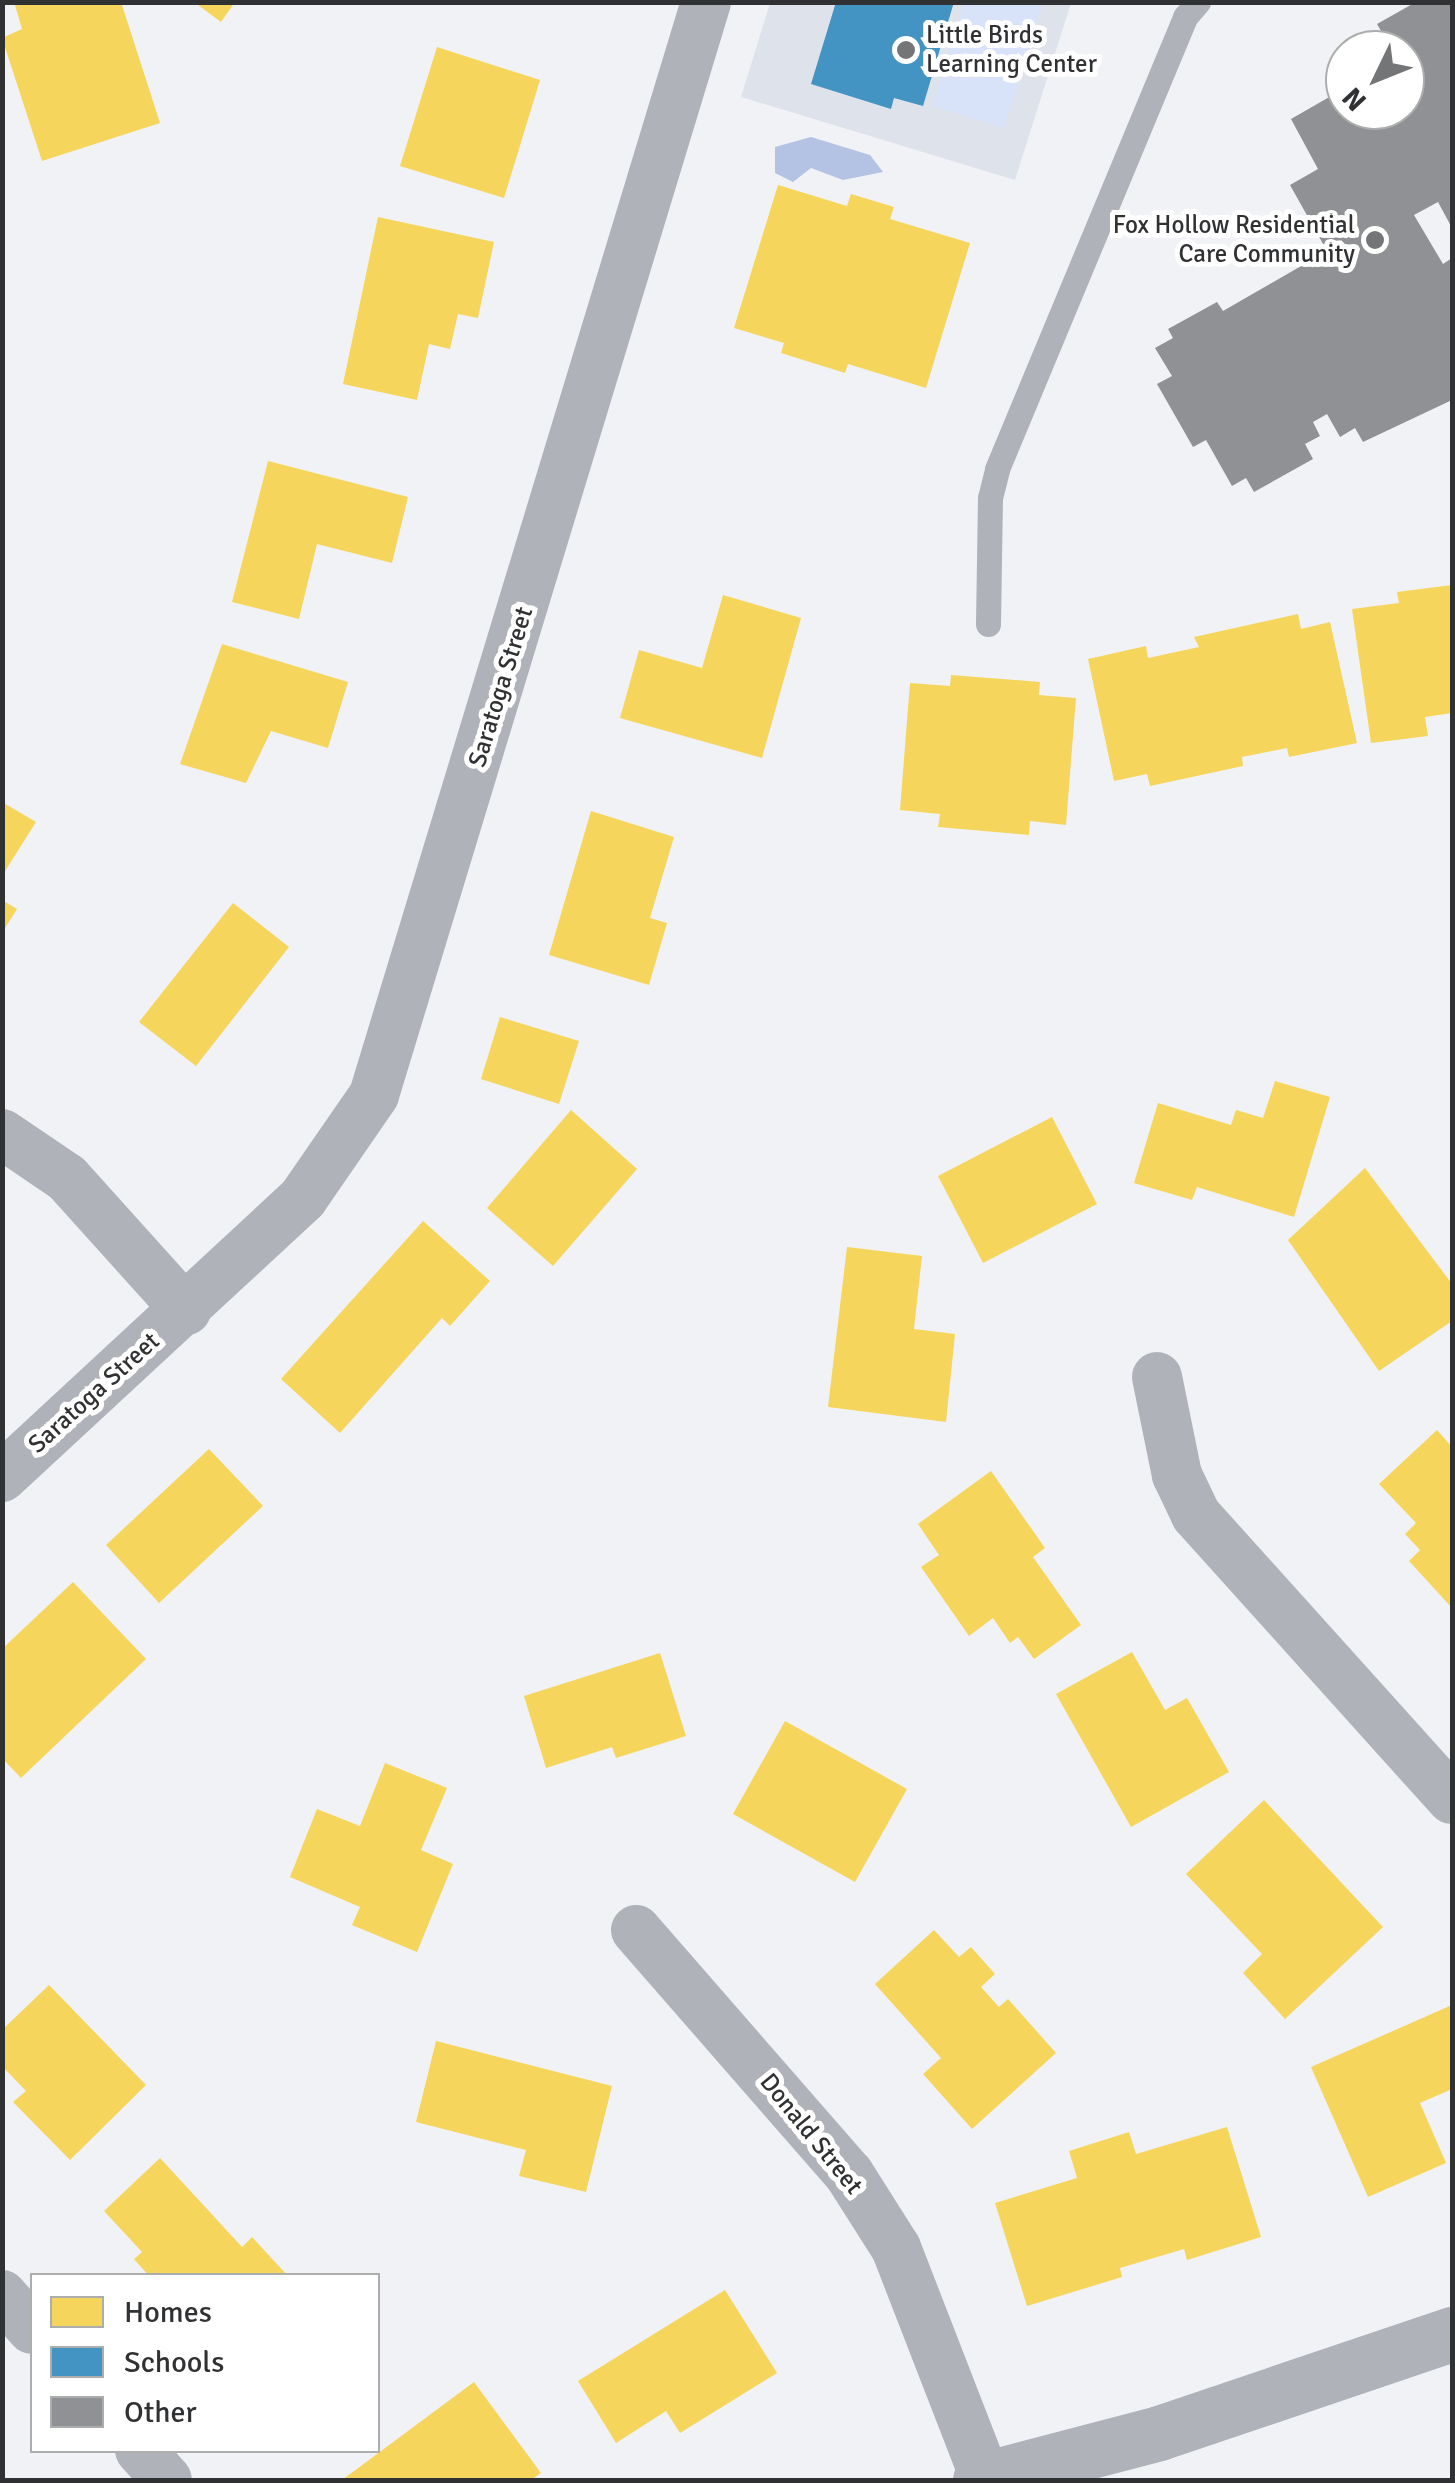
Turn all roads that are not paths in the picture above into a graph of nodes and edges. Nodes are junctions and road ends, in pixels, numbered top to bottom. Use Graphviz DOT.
graph roads {
  1 [pos="706,2"];
  2 [pos="1198,2"];
  3 [pos="988,624"];
  4 [pos="2,1134"];
  5 [pos="186,1310"];
  6 [pos="1156,1377"];
  7 [pos="2,1477"];
  8 [pos="1452,1799"];
  9 [pos="636,1930"];
  10 [pos="2,2295"];
  11 [pos="30,2327"];
  12 [pos="1452,2334"];
  13 [pos="143,2453"];
  14 [pos="167,2480"];
  15 [pos="983,2480"];
  1 -- 5 [label="street, Saratoga Street"];
  2 -- 3 [label="lane"];
  4 -- 5 [label="street"];
  5 -- 7 [label="street, Saratoga Street"];
  6 -- 8 [label="street"];
  9 -- 15 [label="street, Donald Street"];
  10 -- 11 [label="street"];
  12 -- 15 [label="street, Donald Street"];
  13 -- 14 [label="street"];
}
